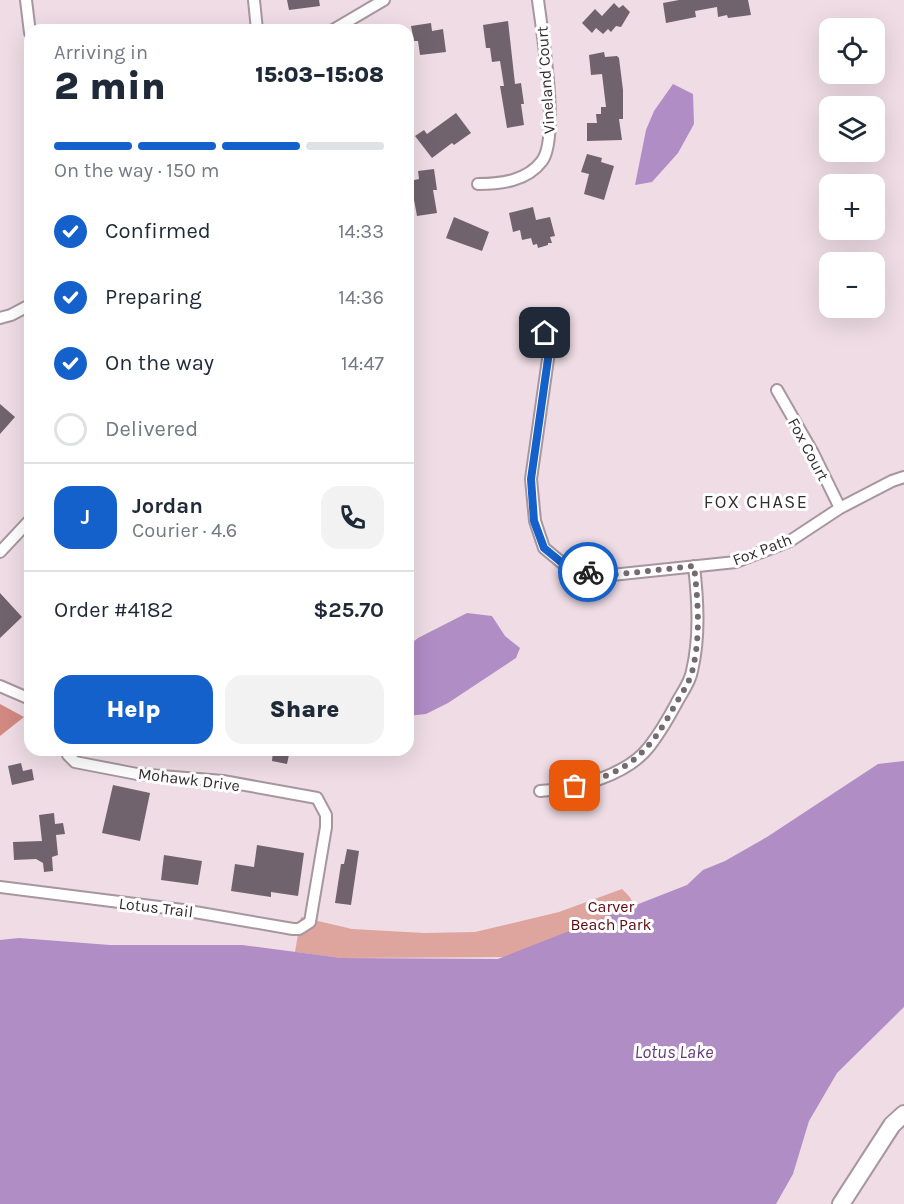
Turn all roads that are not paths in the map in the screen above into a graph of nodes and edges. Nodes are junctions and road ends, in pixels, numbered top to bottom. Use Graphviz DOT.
graph roads {
  1 [pos="26,0"];
  2 [pos="254,0"];
  3 [pos="384,0"];
  4 [pos="538,0"];
  5 [pos="29,24"];
  6 [pos="256,24"];
  7 [pos="343,24"];
  8 [pos="478,184"];
  9 [pos="24,308"];
  10 [pos="0,318"];
  11 [pos="545,333"];
  12 [pos="777,390"];
  13 [pos="904,477"];
  14 [pos="840,508"];
  15 [pos="24,526"];
  16 [pos="0,552"];
  17 [pos="694,566"];
  18 [pos="0,687"];
  19 [pos="24,697"];
  20 [pos="69,756"];
  21 [pos="540,792"];
  22 [pos="0,887"];
  23 [pos="310,922"];
  24 [pos="904,1114"];
  25 [pos="841,1204"];
  1 -- 5 [label="street"];
  2 -- 6 [label="street"];
  3 -- 7 [label="street"];
  4 -- 8 [label="street, Vineland Court"];
  9 -- 10 [label="street"];
  11 -- 17 [label="street, Fox Path"];
  12 -- 14 [label="street, Fox Court"];
  13 -- 14 [label="street, Fox Path"];
  14 -- 17 [label="street, Fox Path"];
  15 -- 16 [label="street"];
  17 -- 21 [label="street"];
  18 -- 19 [label="street"];
  20 -- 23 [label="street, Mohawk Drive"];
  22 -- 23 [label="street, Lotus Trail"];
  24 -- 25 [label="street"];
}
